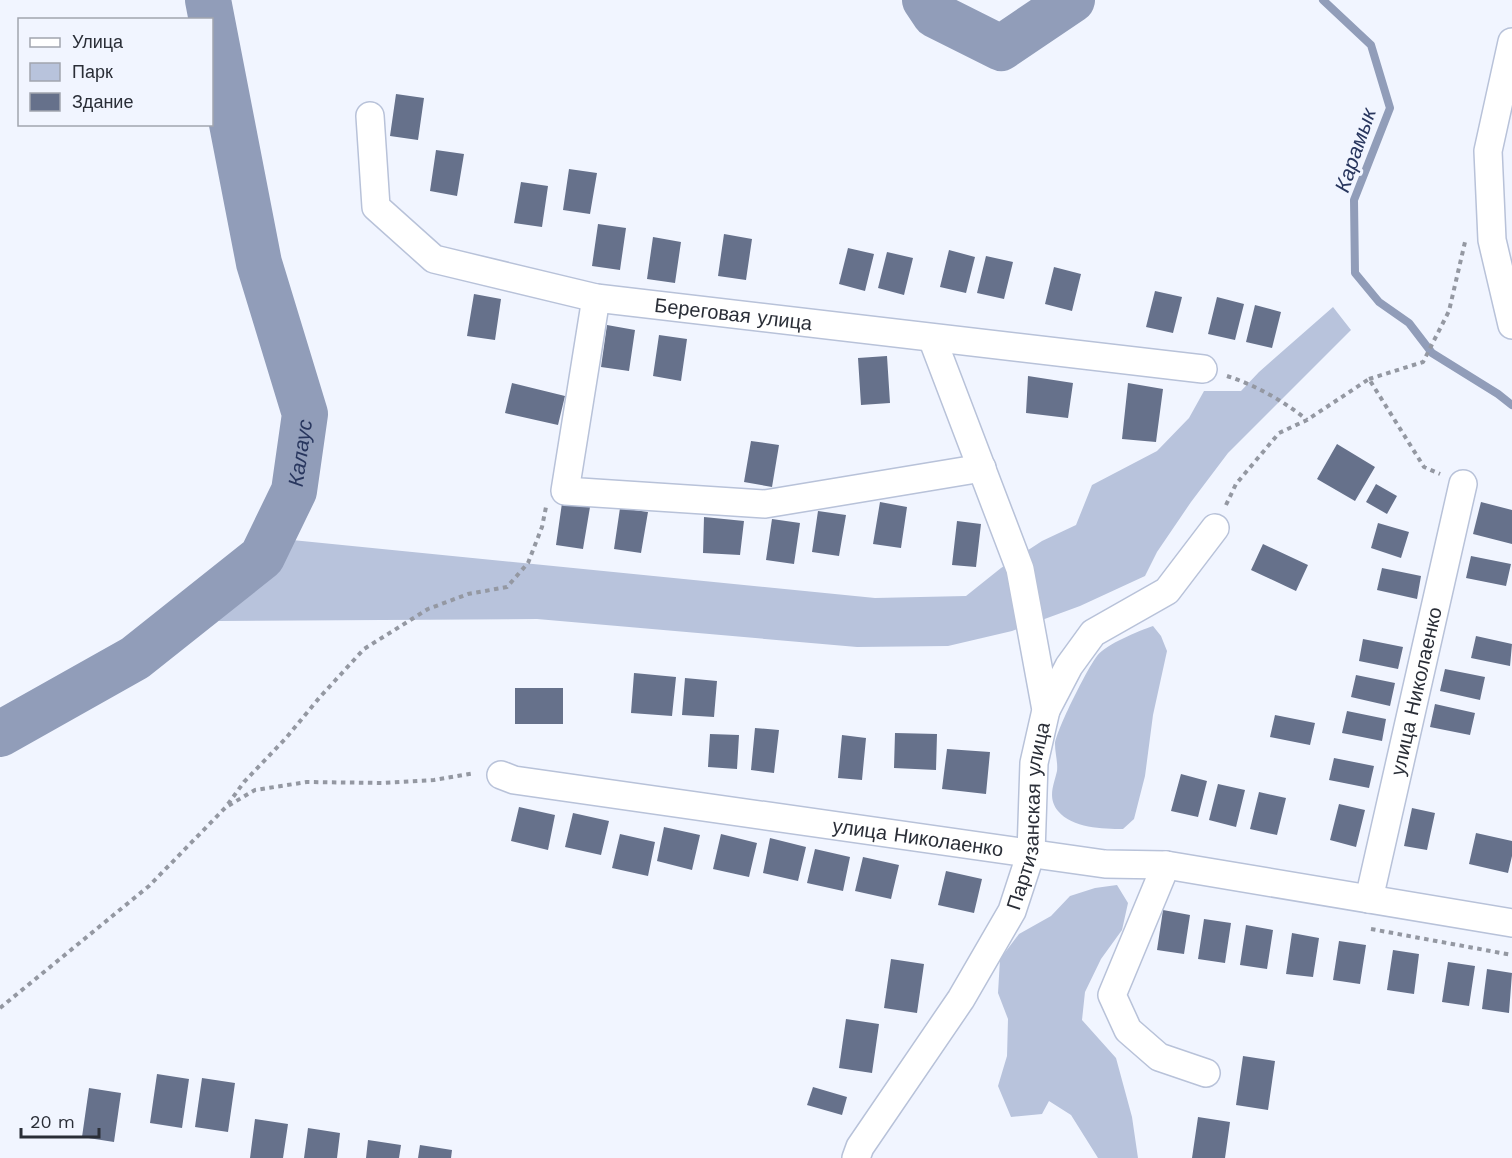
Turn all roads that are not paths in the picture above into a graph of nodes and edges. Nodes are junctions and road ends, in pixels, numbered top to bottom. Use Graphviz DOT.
graph roads {
  1 [pos="1511,50"];
  2 [pos="370,116"];
  3 [pos="596,298"];
  4 [pos="1512,326"];
  5 [pos="932,338"];
  6 [pos="1203,369"];
  7 [pos="982,468"];
  8 [pos="1464,484"];
  9 [pos="1215,528"];
  10 [pos="1046,710"];
  11 [pos="501,775"];
  12 [pos="1030,853"];
  13 [pos="1166,865"];
  14 [pos="1370,899"];
  15 [pos="1512,923"];
  16 [pos="1206,1073"];
  17 [pos="856,1158"];
  1 -- 4 [label="street"];
  2 -- 3 [label="street, Береговая улица"];
  3 -- 5 [label="street, Береговая улица"];
  3 -- 7 [label="street"];
  5 -- 6 [label="street, Береговая улица"];
  5 -- 7 [label="street, Партизанская улица"];
  7 -- 10 [label="street, Партизанская улица"];
  8 -- 14 [label="street, улица Николаенко"];
  9 -- 10 [label="street"];
  10 -- 12 [label="street, Партизанская улица"];
  11 -- 12 [label="street, улица Николаенко"];
  12 -- 13 [label="street, улица Николаенко"];
  12 -- 17 [label="street, Партизанская улица"];
  13 -- 14 [label="street, улица Николаенко"];
  13 -- 16 [label="street"];
  14 -- 15 [label="street, улица Николаенко"];
}
